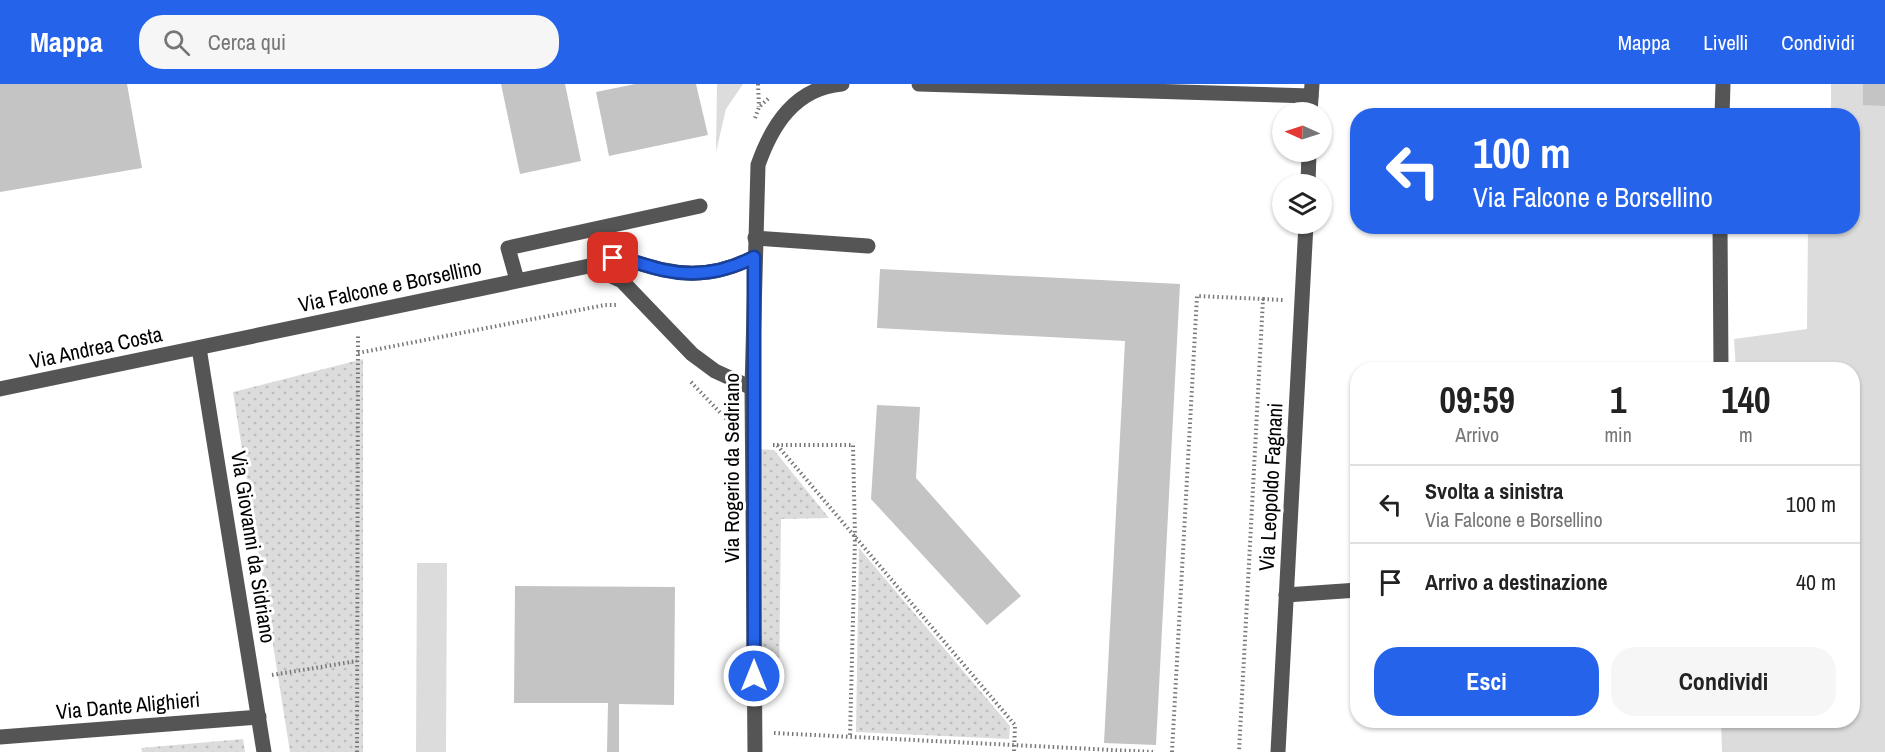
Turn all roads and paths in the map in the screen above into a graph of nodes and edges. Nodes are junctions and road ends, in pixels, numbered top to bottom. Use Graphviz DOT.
graph roads {
  1 [pos="842,84"];
  2 [pos="919,84"];
  3 [pos="1723,84"];
  4 [pos="1311,90"];
  5 [pos="1722,108"];
  6 [pos="700,206"];
  7 [pos="1305,234"];
  8 [pos="1720,234"];
  9 [pos="755,238"];
  10 [pos="868,246"];
  11 [pos="754,257"];
  12 [pos="589,266"];
  13 [pos="517,280"];
  14 [pos="625,313"];
  15 [pos="358,314"];
  16 [pos="200,348"];
  17 [pos="358,353"];
  18 [pos="1720,362"];
  19 [pos="682,373"];
  20 [pos="752,388"];
  21 [pos="0,389"];
  22 [pos="732,425"];
  23 [pos="777,445"];
  24 [pos="753,446"];
  25 [pos="855,537"];
  26 [pos="1350,591"];
  27 [pos="1286,595"];
  28 [pos="357,661"];
  29 [pos="253,678"];
  30 [pos="259,717"];
  31 [pos="755,732"];
  32 [pos="0,737"];
  33 [pos="850,737"];
  34 [pos="1014,745"];
  35 [pos="264,752"];
  36 [pos="357,752"];
  37 [pos="755,752"];
  38 [pos="1014,752"];
  39 [pos="1153,752"];
  40 [pos="1172,752"];
  41 [pos="1239,752"];
  42 [pos="1278,752"];
  1 -- 9 [label="street, Via Rogerio da Sedriano"];
  2 -- 4 [label="street"];
  3 -- 5 [label="street"];
  6 -- 13 [label="street"];
  7 -- 27 [label="street, Via Leopoldo Fagnani"];
  8 -- 18 [label="street"];
  9 -- 10 [label="street"];
  9 -- 11 [label="street, Via Rogerio da Sedriano"];
  11 -- 12 [label="street, Via Falcone e Borsellino"];
  11 -- 20 [label="street, Via Rogerio da Sedriano"];
  12 -- 13 [label="street, Via Falcone e Borsellino"];
  12 -- 20 [label="street"];
  13 -- 15 [label="street, Via Falcone e Borsellino"];
  14 -- 17 [label="path"];
  15 -- 16 [label="street, Via Falcone e Borsellino"];
  15 -- 17 [label="path"];
  16 -- 21 [label="street, Via Andrea Costa"];
  16 -- 29 [label="street, Via Giovanni da Sidriano"];
  17 -- 28 [label="path"];
  19 -- 22 [label="path"];
  20 -- 24 [label="street, Via Rogerio da Sedriano"];
  23 -- 24 [label="path"];
  23 -- 25 [label="path"];
  23 -- 25 [label="path"];
  24 -- 31 [label="street, Via Rogerio da Sedriano"];
  25 -- 33 [label="path"];
  25 -- 34 [label="path"];
  26 -- 27 [label="street"];
  27 -- 42 [label="street, Via Leopoldo Fagnani"];
  28 -- 29 [label="path"];
  28 -- 36 [label="path"];
  29 -- 30 [label="street, Via Giovanni da Sidriano"];
  30 -- 32 [label="street, Via Dante Alighieri"];
  30 -- 35 [label="street, Via Giovanni da Sidriano"];
  31 -- 33 [label="path"];
  31 -- 37 [label="street, Via Rogerio da Sedriano"];
  33 -- 34 [label="path"];
  34 -- 38 [label="path"];
  34 -- 39 [label="path"];
  40 -- 41 [label="path"];
}
